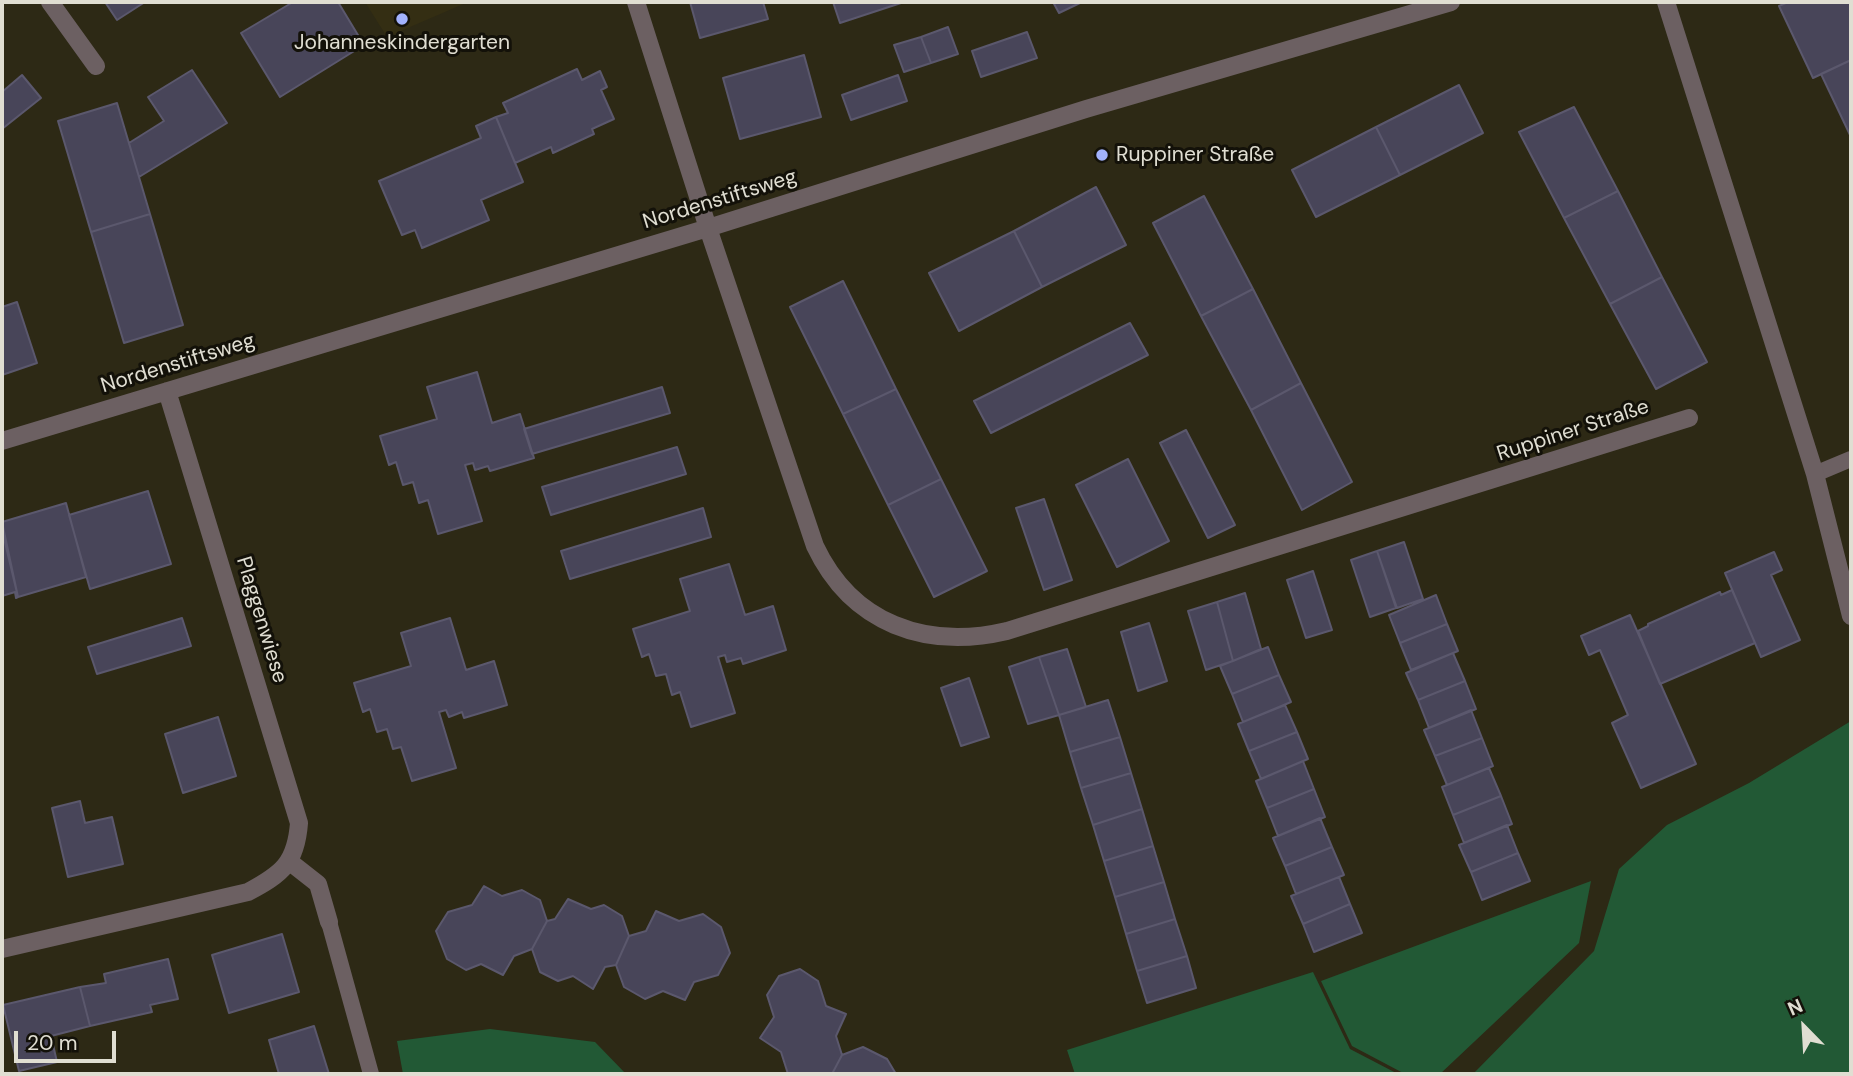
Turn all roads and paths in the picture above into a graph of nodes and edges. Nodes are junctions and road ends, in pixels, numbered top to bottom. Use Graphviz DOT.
graph roads {
  1 [pos="50,2"];
  2 [pos="636,2"];
  3 [pos="1451,2"];
  4 [pos="1666,2"];
  5 [pos="96,66"];
  6 [pos="708,228"];
  7 [pos="167,391"];
  8 [pos="1689,418"];
  9 [pos="2,440"];
  10 [pos="1851,459"];
  11 [pos="1815,474"];
  12 [pos="1851,617"];
  13 [pos="289,862"];
  14 [pos="329,922"];
  15 [pos="2,949"];
  16 [pos="371,1074"];
  1 -- 5 [label="street"];
  2 -- 6 [label="street, Ruppiner Straße"];
  3 -- 6 [label="street, Nordenstiftsweg"];
  4 -- 11 [label="street"];
  6 -- 7 [label="street, Nordenstiftsweg"];
  6 -- 8 [label="street, Ruppiner Straße"];
  7 -- 9 [label="street, Nordenstiftsweg"];
  7 -- 13 [label="street, Plaggenwiese"];
  10 -- 11 [label="lane"];
  11 -- 12 [label="street"];
  13 -- 14 [label="street"];
  13 -- 15 [label="street"];
  14 -- 16 [label="lane"];
}
